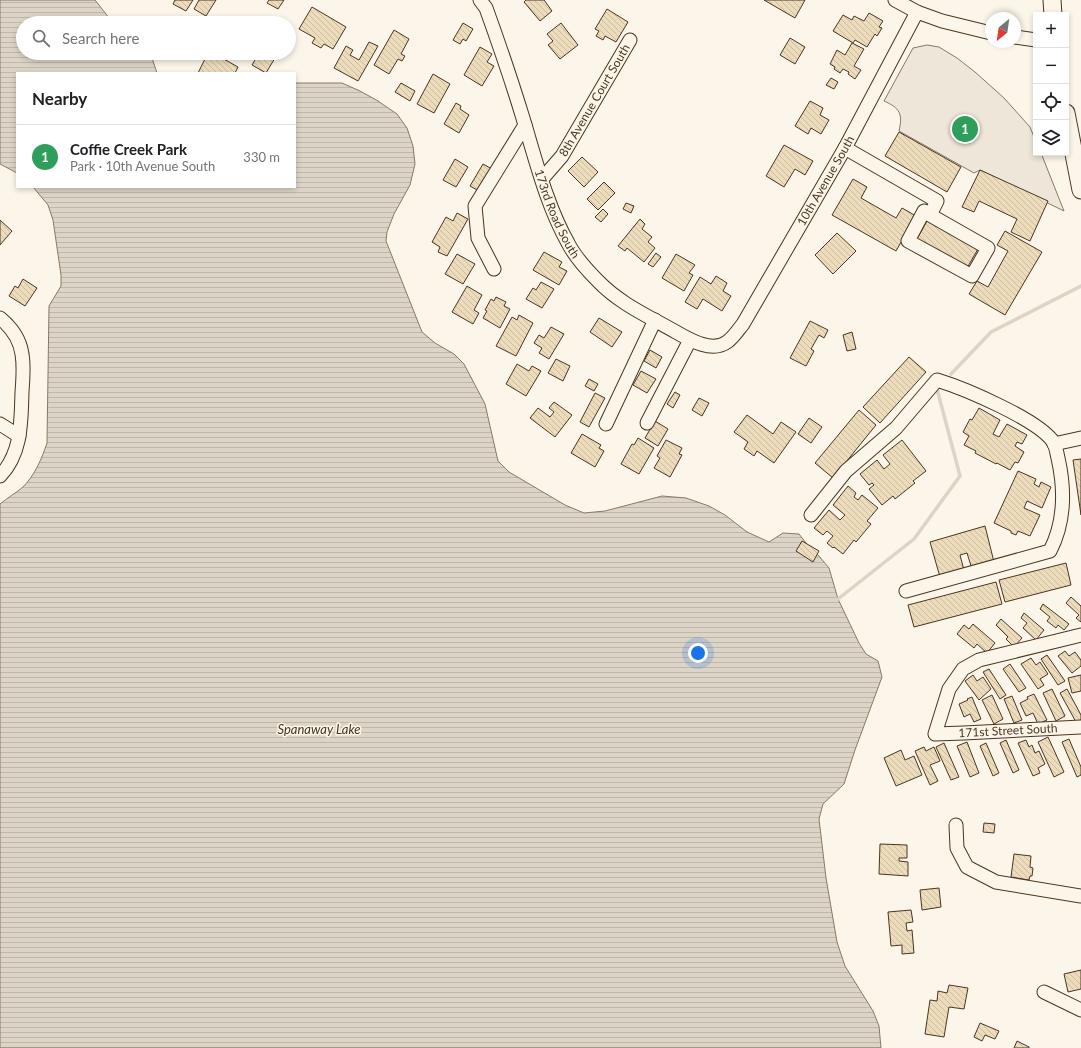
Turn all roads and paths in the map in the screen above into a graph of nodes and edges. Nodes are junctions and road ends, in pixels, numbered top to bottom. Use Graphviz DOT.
graph roads {
  1 [pos="480,0"];
  2 [pos="896,0"];
  3 [pos="1052,0"];
  4 [pos="917,12"];
  5 [pos="1053,12"];
  6 [pos="985,32"];
  7 [pos="1021,38"];
  8 [pos="630,40"];
  9 [pos="1033,40"];
  10 [pos="1067,120"];
  11 [pos="525,125"];
  12 [pos="845,148"];
  13 [pos="542,179"];
  14 [pos="1081,190"];
  15 [pos="930,215"];
  16 [pos="494,269"];
  17 [pos="0,318"];
  18 [pos="655,320"];
  19 [pos="690,340"];
  20 [pos="726,343"];
  21 [pos="647,423"];
  22 [pos="0,424"];
  23 [pos="606,424"];
  24 [pos="20,436"];
  25 [pos="1081,438"];
  26 [pos="1054,444"];
  27 [pos="0,476"];
  28 [pos="811,515"];
  29 [pos="906,591"];
  30 [pos="1081,635"];
  31 [pos="1081,727"];
  32 [pos="956,825"];
  33 [pos="1081,896"];
  34 [pos="1044,992"];
  35 [pos="1081,1010"];
  1 -- 11 [label="street, 173rd Road South"];
  2 -- 4 [label="street"];
  3 -- 5 [label="main road"];
  4 -- 6 [label="street"];
  4 -- 12 [label="street, 10th Avenue South"];
  7 -- 9 [label="street"];
  8 -- 13 [label="street, 8th Avenue Court South"];
  10 -- 14 [label="main road"];
  11 -- 13 [label="street, 173rd Road South"];
  11 -- 16 [label="street"];
  12 -- 15 [label="street"];
  12 -- 20 [label="street, 10th Avenue South"];
  13 -- 18 [label="street, 173rd Road South"];
  15 -- 15 [label="street"];
  17 -- 24 [label="street"];
  18 -- 19 [label="street, 173rd Road South"];
  18 -- 23 [label="street"];
  19 -- 20 [label="street, 173rd Road South"];
  19 -- 21 [label="street"];
  22 -- 24 [label="street"];
  24 -- 27 [label="street"];
  25 -- 26 [label="street"];
  26 -- 28 [label="street"];
  26 -- 29 [label="street"];
  30 -- 31 [label="street, 171st Street South"];
  32 -- 33 [label="street"];
  34 -- 35 [label="street"];
}
